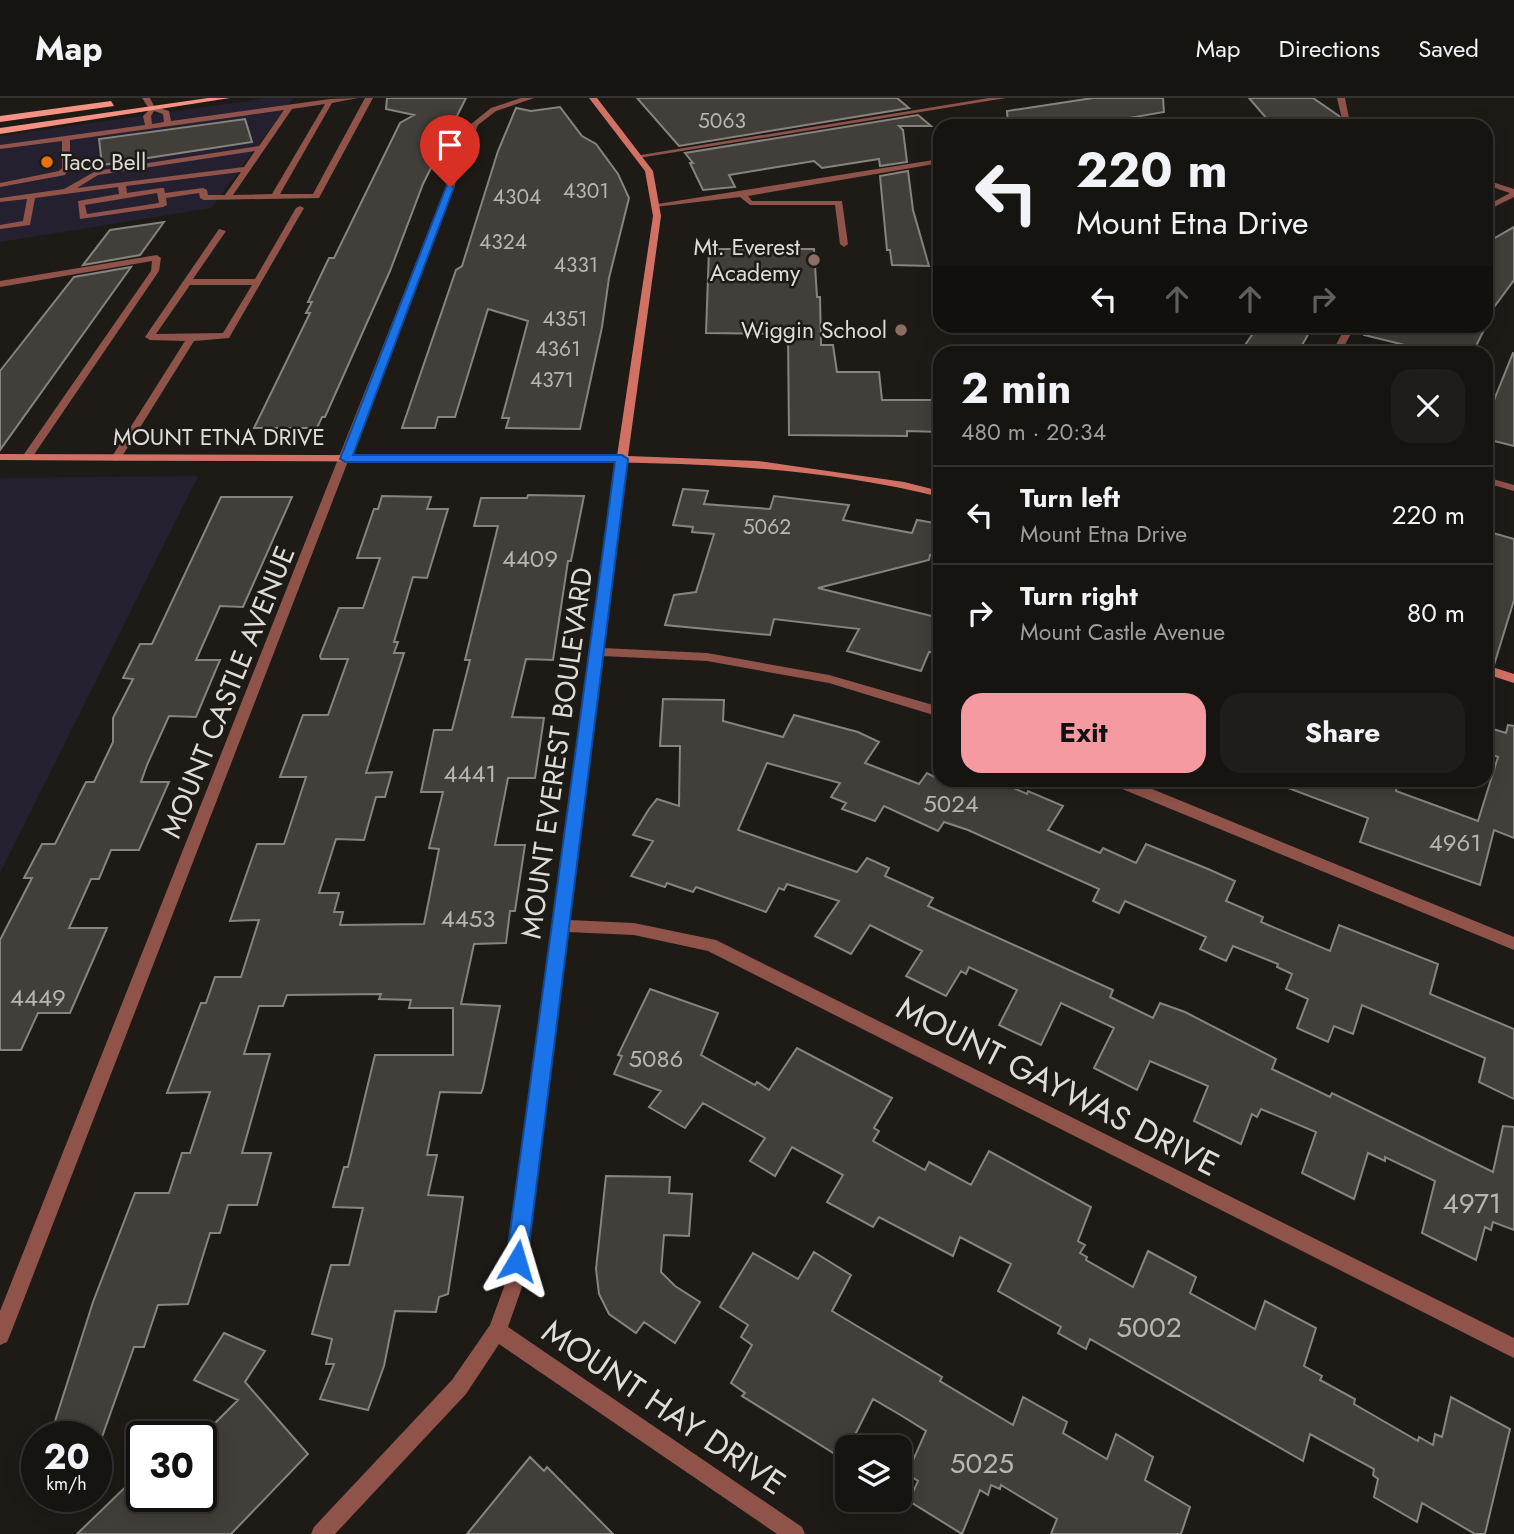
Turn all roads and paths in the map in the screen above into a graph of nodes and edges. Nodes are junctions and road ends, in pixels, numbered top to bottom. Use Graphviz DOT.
graph roads {
  1 [pos="226,98"];
  2 [pos="354,98"];
  3 [pos="369,98"];
  4 [pos="530,98"];
  5 [pos="593,98"];
  6 [pos="1002,98"];
  7 [pos="1341,98"];
  8 [pos="150,101"];
  9 [pos="301,101"];
  10 [pos="330,101"];
  11 [pos="290,106"];
  12 [pos="0,119"];
  13 [pos="1346,119"];
  14 [pos="168,123"];
  15 [pos="149,125"];
  16 [pos="0,131"];
  17 [pos="66,138"];
  18 [pos="0,147"];
  19 [pos="259,148"];
  20 [pos="639,156"];
  21 [pos="933,162"];
  22 [pos="245,169"];
  23 [pos="201,175"];
  24 [pos="0,185"];
  25 [pos="121,185"];
  26 [pos="1493,185"];
  27 [pos="203,190"];
  28 [pos="66,191"];
  29 [pos="1514,193"];
  30 [pos="741,194"];
  31 [pos="31,196"];
  32 [pos="123,196"];
  33 [pos="162,196"];
  34 [pos="227,197"];
  35 [pos="274,197"];
  36 [pos="0,200"];
  37 [pos="655,205"];
  38 [pos="1493,205"];
  39 [pos="300,208"];
  40 [pos="0,227"];
  41 [pos="222,231"];
  42 [pos="844,244"];
  43 [pos="187,282"];
  44 [pos="258,282"];
  45 [pos="0,284"];
  46 [pos="191,338"];
  47 [pos="0,457"];
  48 [pos="27,457"];
  49 [pos="116,457"];
  50 [pos="346,459"];
  51 [pos="622,459"];
  52 [pos="1493,482"];
  53 [pos="1514,488"];
  54 [pos="933,492"];
  55 [pos="598,652"];
  56 [pos="1493,671"];
  57 [pos="1514,678"];
  58 [pos="933,710"];
  59 [pos="1132,787"];
  60 [pos="561,926"];
  61 [pos="1514,944"];
  62 [pos="497,1331"];
  63 [pos="0,1335"];
  64 [pos="1514,1348"];
  65 [pos="321,1534"];
  66 [pos="795,1534"];
  1 -- 8 [label="main road"];
  2 -- 10 [label="street"];
  3 -- 35 [label="street"];
  4 -- 50 [label="street, MOUNT CASTLE AVENUE"];
  5 -- 20 [label="street, MOUNT EVEREST BOULEVARD"];
  6 -- 20 [label="street"];
  7 -- 13 [label="street"];
  8 -- 12 [label="main road"];
  8 -- 14 [label="street"];
  8 -- 15 [label="street"];
  8 -- 16 [label="main road"];
  9 -- 10 [label="street"];
  9 -- 11 [label="street"];
  10 -- 35 [label="street"];
  11 -- 14 [label="street"];
  11 -- 19 [label="street"];
  14 -- 15 [label="street"];
  15 -- 17 [label="street"];
  17 -- 18 [label="street"];
  17 -- 24 [label="street"];
  19 -- 22 [label="street"];
  19 -- 28 [label="street"];
  20 -- 37 [label="street, MOUNT EVEREST BOULEVARD"];
  21 -- 30 [label="street"];
  22 -- 23 [label="street"];
  22 -- 34 [label="street"];
  23 -- 25 [label="street"];
  23 -- 27 [label="street"];
  25 -- 28 [label="street"];
  25 -- 32 [label="street"];
  26 -- 29 [label="street"];
  27 -- 33 [label="street"];
  27 -- 34 [label="street"];
  28 -- 31 [label="street"];
  29 -- 38 [label="street"];
  30 -- 37 [label="street"];
  30 -- 42 [label="street"];
  31 -- 36 [label="street"];
  31 -- 40 [label="street"];
  32 -- 33 [label="street"];
  32 -- 33 [label="street"];
  34 -- 35 [label="street"];
  37 -- 51 [label="street, MOUNT EVEREST BOULEVARD"];
  39 -- 44 [label="street"];
  41 -- 43 [label="street"];
  43 -- 44 [label="street"];
  43 -- 46 [label="street"];
  44 -- 46 [label="street"];
  45 -- 48 [label="street"];
  46 -- 49 [label="street"];
  47 -- 48 [label="street, MOUNT ETNA DRIVE"];
  48 -- 49 [label="street, MOUNT ETNA DRIVE"];
  49 -- 50 [label="street, MOUNT ETNA DRIVE"];
  50 -- 51 [label="street, MOUNT ETNA DRIVE"];
  50 -- 63 [label="street, MOUNT CASTLE AVENUE"];
  51 -- 54 [label="street, MOUNT ETNA DRIVE"];
  51 -- 55 [label="street, MOUNT EVEREST BOULEVARD"];
  52 -- 53 [label="street"];
  55 -- 58 [label="street"];
  55 -- 60 [label="street, MOUNT EVEREST BOULEVARD"];
  56 -- 57 [label="street"];
  59 -- 61 [label="street"];
  60 -- 62 [label="street, MOUNT EVEREST BOULEVARD"];
  60 -- 64 [label="street, MOUNT GAYWAS DRIVE"];
  62 -- 65 [label="street, MOUNT EVEREST BOULEVARD"];
  62 -- 66 [label="street, MOUNT HAY DRIVE"];
}
